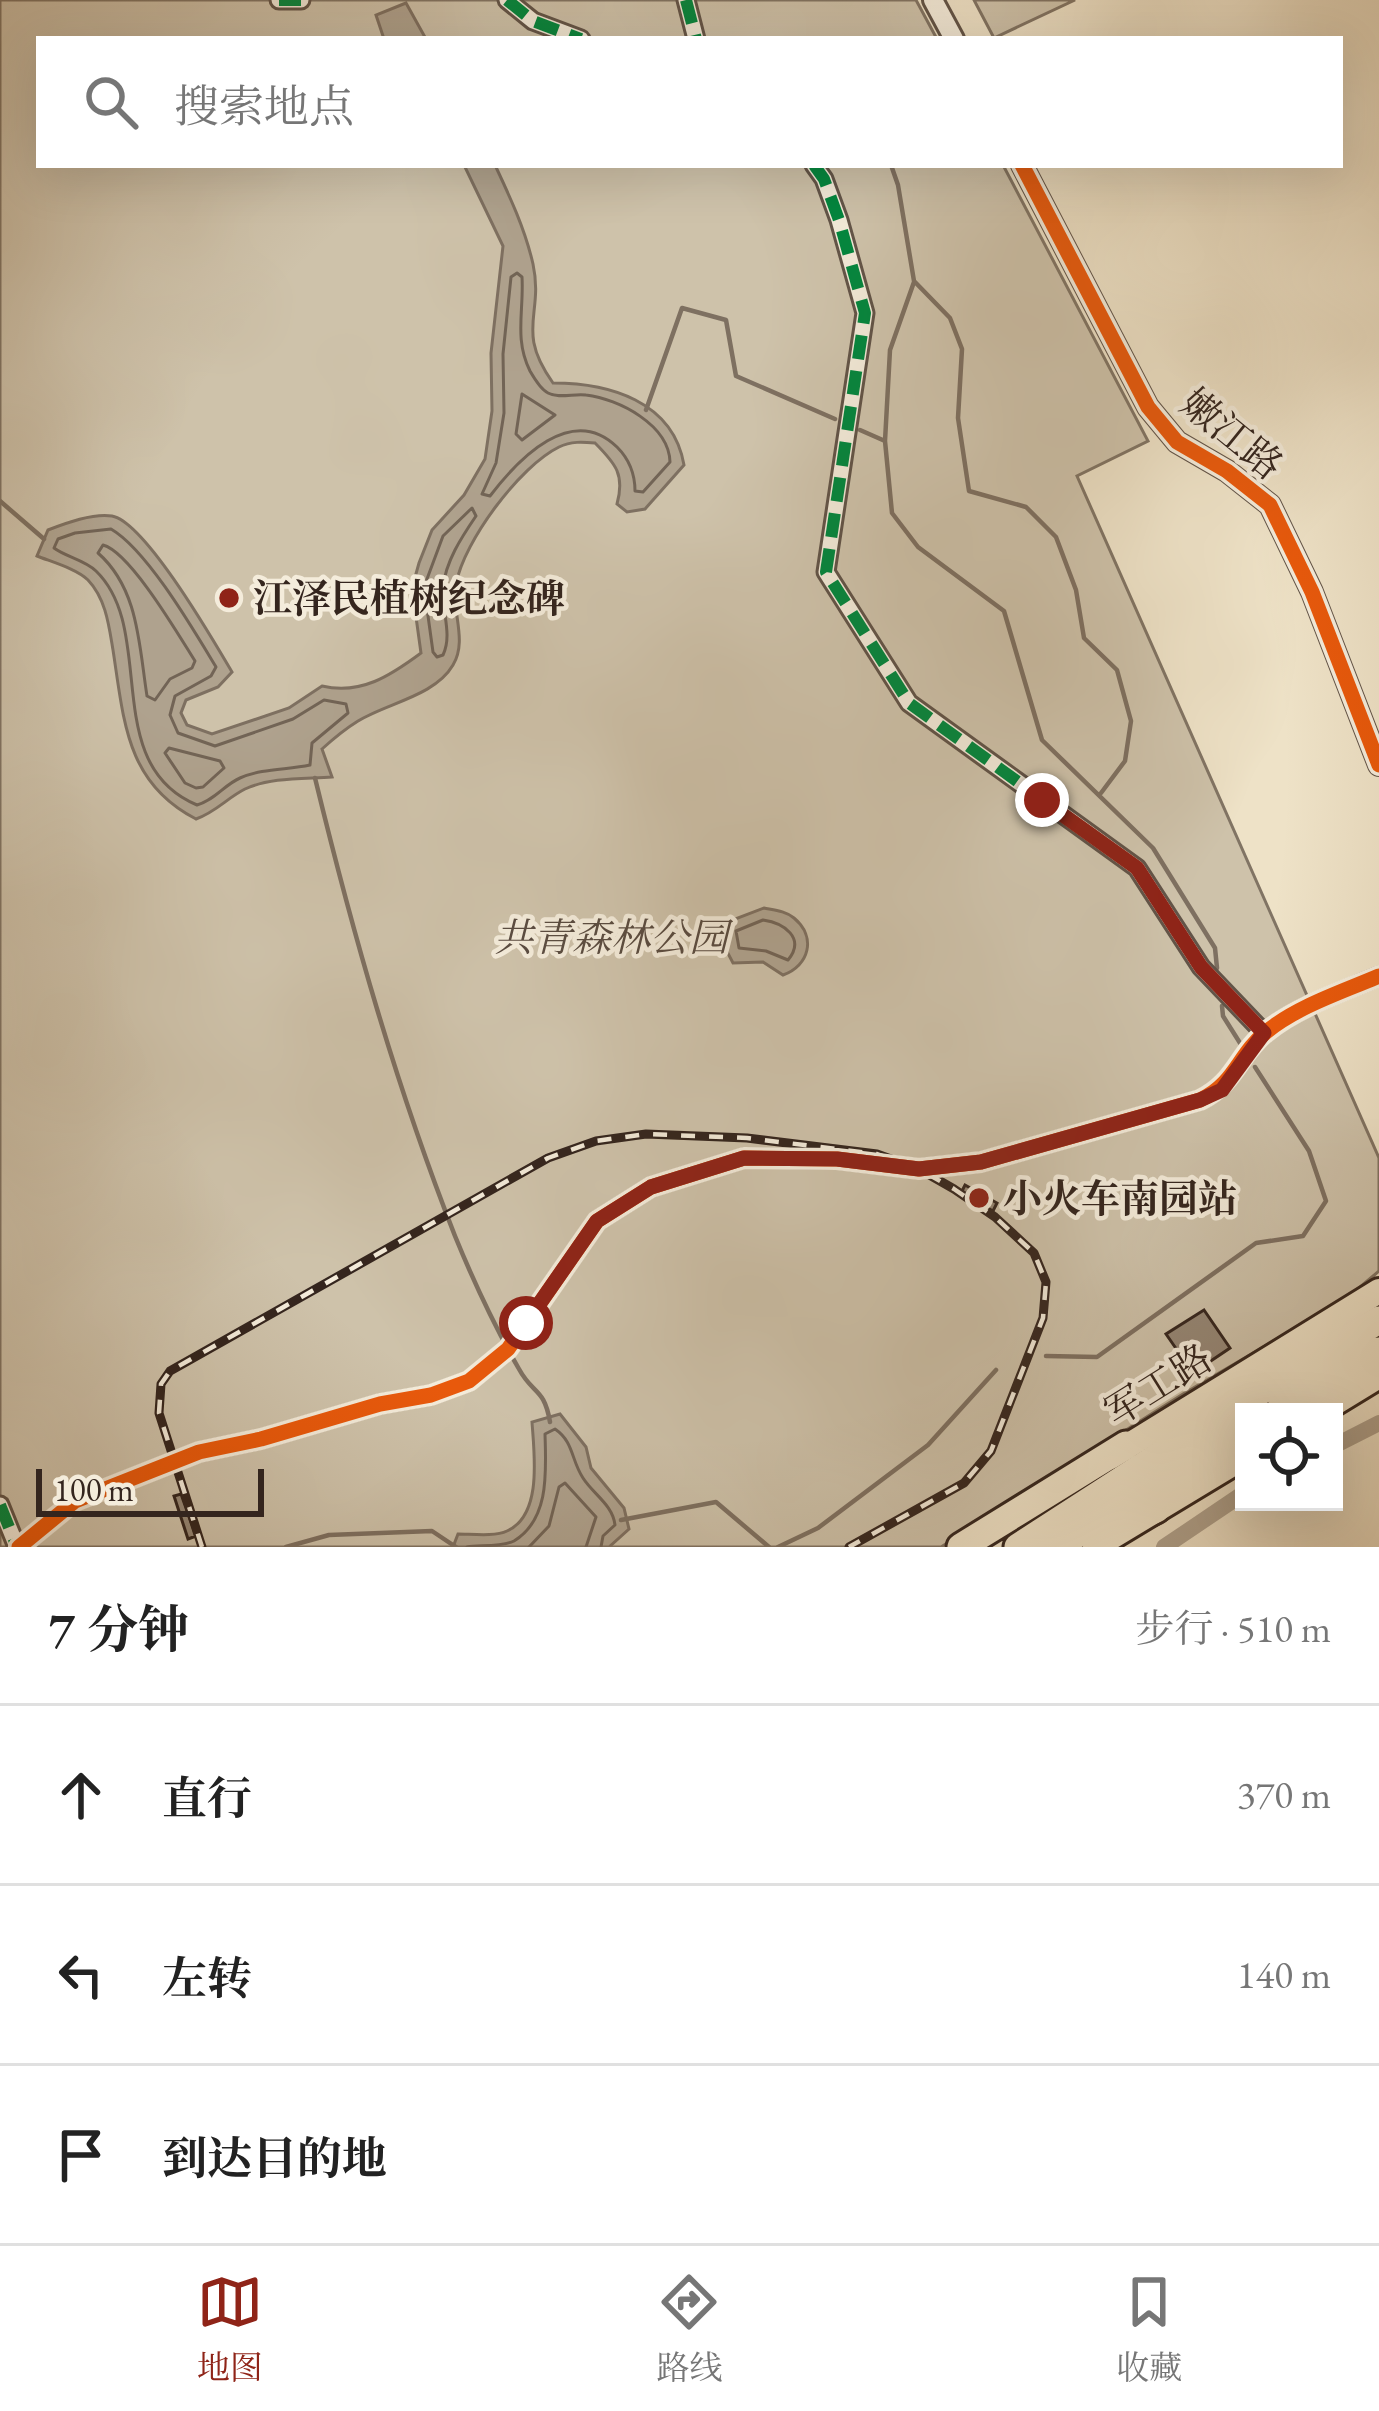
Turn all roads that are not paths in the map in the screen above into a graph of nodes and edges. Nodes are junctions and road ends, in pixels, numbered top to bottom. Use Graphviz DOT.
graph roads {
  1 [pos="279,0"];
  2 [pos="301,0"];
  3 [pos="507,0"];
  4 [pos="686,0"];
  5 [pos="933,0"];
  6 [pos="573,36"];
  7 [pos="695,36"];
  8 [pos="952,36"];
  9 [pos="816,168"];
  10 [pos="1024,168"];
  11 [pos="1379,765"];
  12 [pos="1379,976"];
  13 [pos="1264,1033"];
  14 [pos="1379,1291"];
  15 [pos="1379,1319"];
  16 [pos="1379,1351"];
  17 [pos="1379,1376"];
  18 [pos="1293,1403"];
  19 [pos="1335,1403"];
  20 [pos="1235,1438"];
  21 [pos="1126,1445"];
  22 [pos="1235,1461"];
  23 [pos="0,1505"];
  24 [pos="1156,1509"];
  25 [pos="18,1547"];
  26 [pos="961,1547"];
  27 [pos="980,1547"];
  28 [pos="1018,1547"];
  29 [pos="1056,1547"];
  30 [pos="1074,1547"];
  31 [pos="1095,1547"];
  1 -- 2 [label="street"];
  3 -- 6 [label="street"];
  4 -- 7 [label="street"];
  5 -- 8 [label="street"];
  9 -- 13 [label="street"];
  10 -- 11 [label="street, 嫩江路"];
  12 -- 13 [label="street"];
  13 -- 25 [label="street"];
  14 -- 21 [label="main road, 军工路"];
  15 -- 28 [label="highway"];
  16 -- 18 [label="highway"];
  17 -- 19 [label="main road"];
  20 -- 29 [label="highway"];
  21 -- 26 [label="highway"];
  21 -- 27 [label="main road, 军工路"];
  22 -- 24 [label="main road"];
  23 -- 25 [label="street"];
  24 -- 30 [label="highway"];
  24 -- 31 [label="main road"];
}
